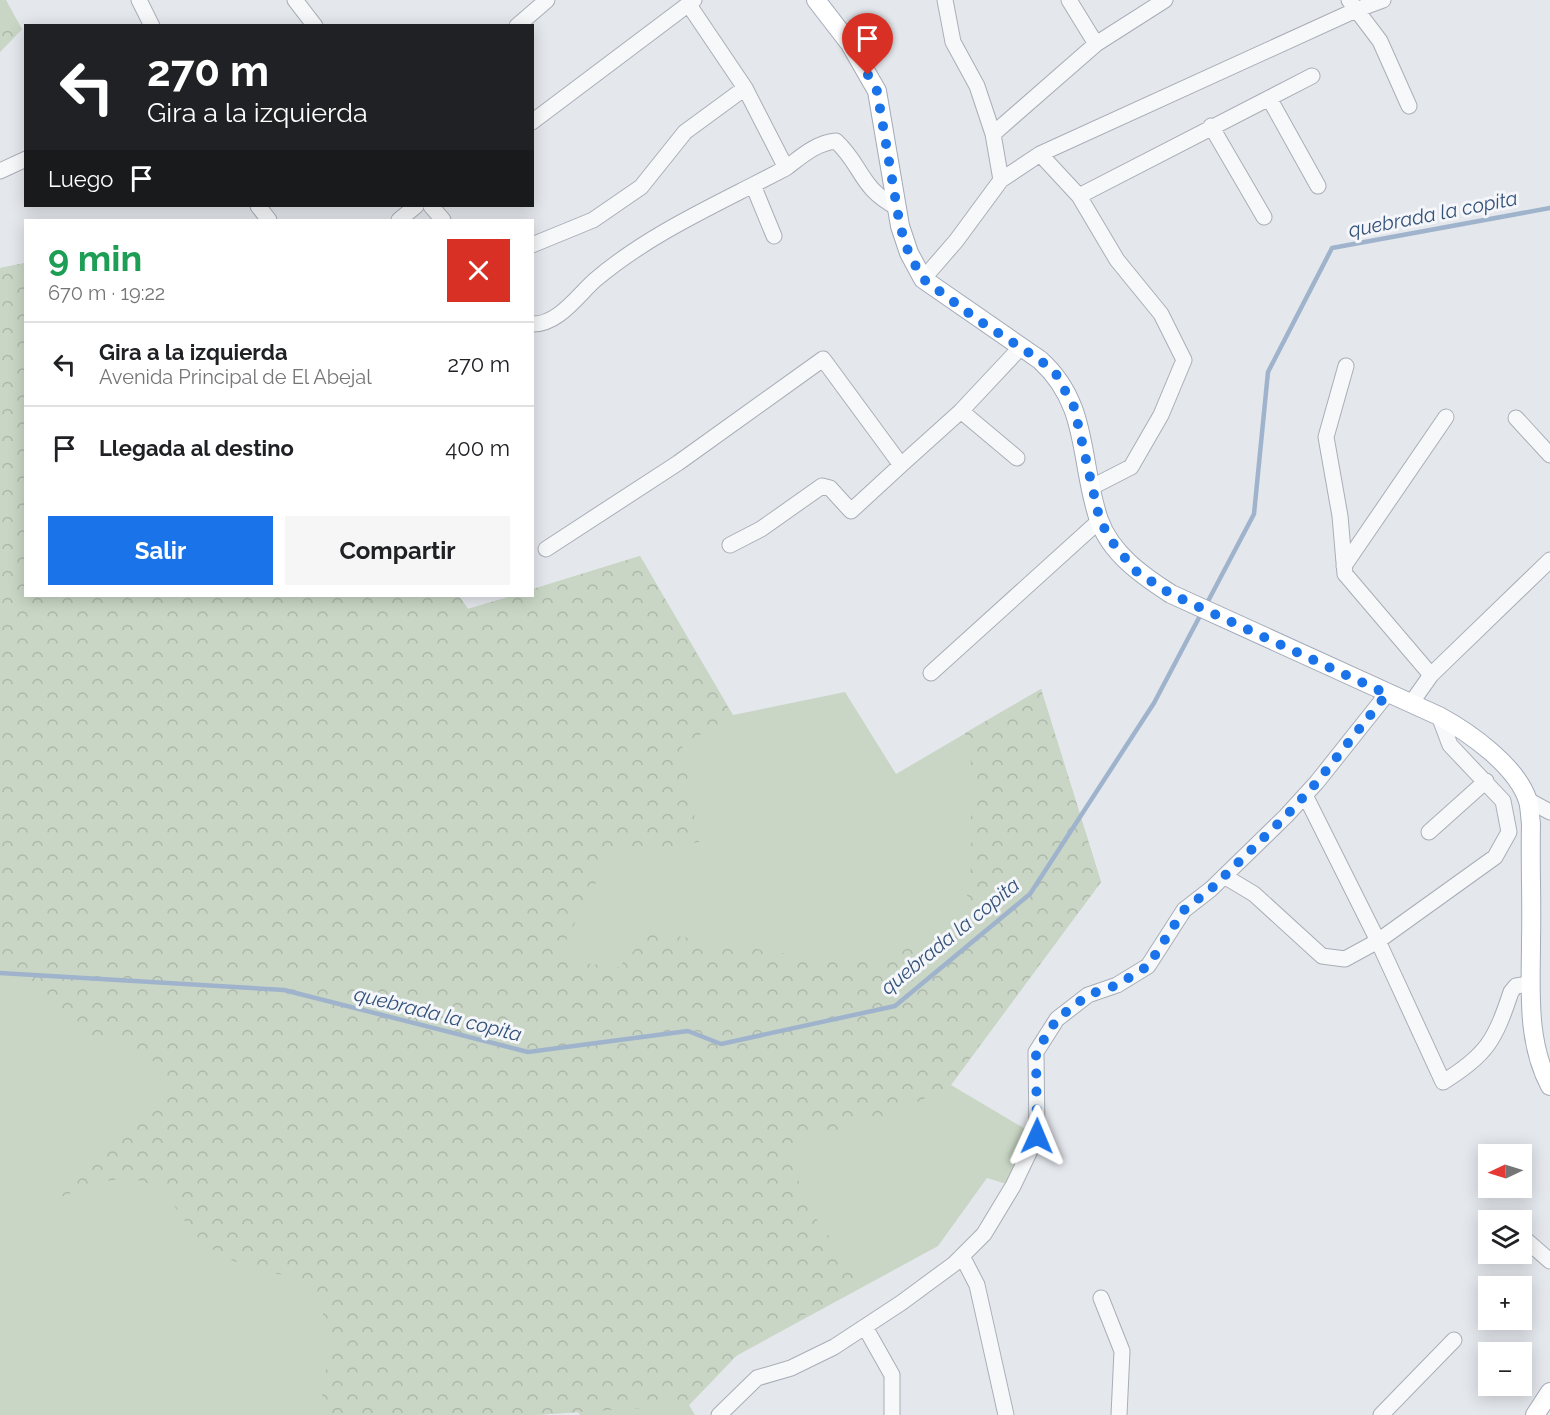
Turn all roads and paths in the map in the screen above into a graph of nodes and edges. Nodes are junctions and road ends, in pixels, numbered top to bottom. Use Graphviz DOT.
graph roads {
  1 [pos="139,0"];
  2 [pos="295,0"];
  3 [pos="547,0"];
  4 [pos="816,0"];
  5 [pos="945,0"];
  6 [pos="1069,0"];
  7 [pos="1165,0"];
  8 [pos="1383,0"];
  9 [pos="692,3"];
  10 [pos="1353,5"];
  11 [pos="151,24"];
  12 [pos="313,24"];
  13 [pos="519,24"];
  14 [pos="1096,44"];
  15 [pos="1312,75"];
  16 [pos="745,88"];
  17 [pos="1269,98"];
  18 [pos="1409,106"];
  19 [pos="534,121"];
  20 [pos="1211,126"];
  21 [pos="993,134"];
  22 [pos="1040,154"];
  23 [pos="24,160"];
  24 [pos="786,168"];
  25 [pos="0,171"];
  26 [pos="1001,180"];
  27 [pos="753,185"];
  28 [pos="1318,186"];
  29 [pos="1079,196"];
  30 [pos="259,207"];
  31 [pos="415,207"];
  32 [pos="432,207"];
  33 [pos="898,208"];
  34 [pos="1264,217"];
  35 [pos="268,219"];
  36 [pos="400,219"];
  37 [pos="442,219"];
  38 [pos="774,236"];
  39 [pos="534,244"];
  40 [pos="923,279"];
  41 [pos="534,324"];
  42 [pos="1021,347"];
  43 [pos="1346,366"];
  44 [pos="961,411"];
  45 [pos="1446,417"];
  46 [pos="1516,418"];
  47 [pos="1550,455"];
  48 [pos="1017,458"];
  49 [pos="901,465"];
  50 [pos="1092,487"];
  51 [pos="1100,521"];
  52 [pos="730,544"];
  53 [pos="546,549"];
  54 [pos="1550,560"];
  55 [pos="1344,566"];
  56 [pos="932,673"];
  57 [pos="1431,675"];
  58 [pos="1387,694"];
  59 [pos="1412,702"];
  60 [pos="1439,716"];
  61 [pos="1486,781"];
  62 [pos="1305,795"];
  63 [pos="1528,800"];
  64 [pos="1550,812"];
  65 [pos="1430,832"];
  66 [pos="1224,876"];
  67 [pos="1378,941"];
  68 [pos="1529,984"];
  69 [pos="1550,1086"];
  70 [pos="1532,1245"];
  71 [pos="962,1256"];
  72 [pos="1550,1261"];
  73 [pos="1101,1298"];
  74 [pos="865,1327"];
  75 [pos="1454,1340"];
  76 [pos="1550,1392"];
  77 [pos="721,1414"];
  78 [pos="891,1415"];
  79 [pos="1006,1415"];
  80 [pos="1119,1415"];
  81 [pos="1381,1415"];
  82 [pos="1535,1415"];
  1 -- 11 [label="street"];
  2 -- 12 [label="street"];
  3 -- 13 [label="street"];
  4 -- 33 [label="main road"];
  5 -- 21 [label="street"];
  6 -- 14 [label="street"];
  7 -- 14 [label="street"];
  8 -- 10 [label="street"];
  9 -- 16 [label="street"];
  9 -- 19 [label="street"];
  10 -- 18 [label="street"];
  10 -- 22 [label="street"];
  14 -- 21 [label="street"];
  15 -- 17 [label="street"];
  16 -- 24 [label="street"];
  16 -- 39 [label="street"];
  17 -- 20 [label="street"];
  17 -- 28 [label="street"];
  20 -- 29 [label="street"];
  20 -- 34 [label="street"];
  21 -- 26 [label="street"];
  22 -- 26 [label="street"];
  22 -- 29 [label="street"];
  23 -- 25 [label="street"];
  24 -- 27 [label="street"];
  24 -- 33 [label="street"];
  26 -- 40 [label="street"];
  27 -- 38 [label="street"];
  27 -- 41 [label="street"];
  29 -- 50 [label="street"];
  30 -- 35 [label="street"];
  31 -- 36 [label="street"];
  32 -- 37 [label="street"];
  33 -- 40 [label="main road"];
  40 -- 42 [label="main road"];
  42 -- 44 [label="street"];
  42 -- 50 [label="main road"];
  43 -- 55 [label="street"];
  44 -- 48 [label="street"];
  44 -- 49 [label="street"];
  45 -- 55 [label="street"];
  46 -- 47 [label="street"];
  49 -- 52 [label="street"];
  49 -- 53 [label="street"];
  50 -- 51 [label="main road"];
  51 -- 56 [label="street"];
  51 -- 58 [label="main road"];
  54 -- 57 [label="street"];
  55 -- 57 [label="street"];
  57 -- 59 [label="street"];
  58 -- 59 [label="main road"];
  58 -- 62 [label="street"];
  59 -- 60 [label="main road"];
  60 -- 61 [label="street"];
  60 -- 63 [label="main road"];
  61 -- 65 [label="street"];
  61 -- 67 [label="street"];
  62 -- 66 [label="street"];
  62 -- 67 [label="street"];
  63 -- 64 [label="street"];
  63 -- 68 [label="main road"];
  66 -- 67 [label="street"];
  66 -- 71 [label="street"];
  67 -- 68 [label="street"];
  68 -- 69 [label="main road"];
  70 -- 72 [label="street"];
  71 -- 74 [label="street"];
  71 -- 79 [label="street"];
  73 -- 80 [label="street"];
  74 -- 77 [label="street"];
  74 -- 78 [label="street"];
  75 -- 81 [label="street"];
  76 -- 82 [label="main road"];
}
